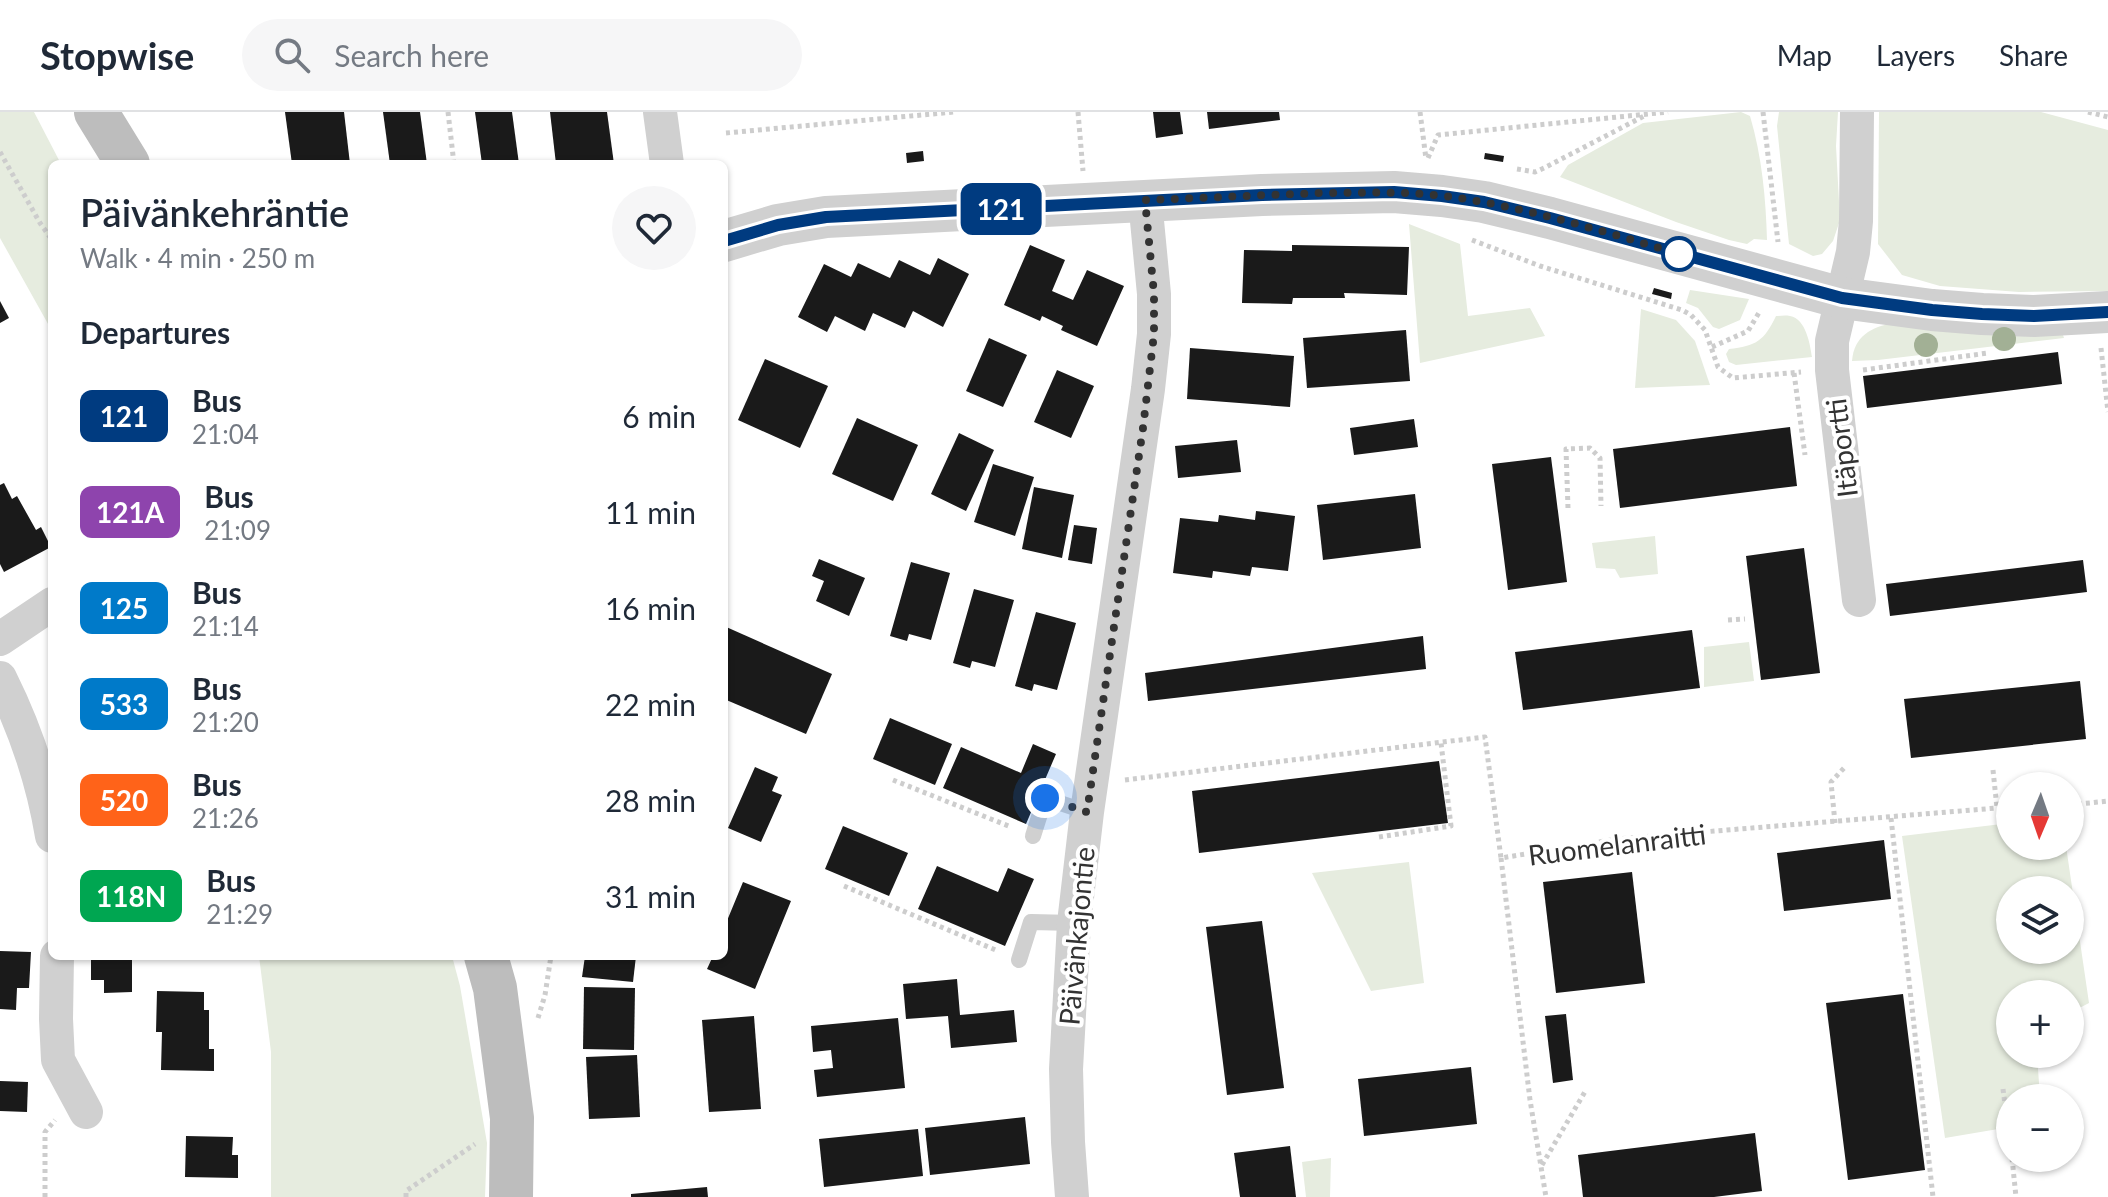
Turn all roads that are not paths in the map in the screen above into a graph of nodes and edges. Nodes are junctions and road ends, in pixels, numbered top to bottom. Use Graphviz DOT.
graph roads {
  1 [pos="96,112"];
  2 [pos="660,112"];
  3 [pos="1857,112"];
  4 [pos="126,160"];
  5 [pos="666,160"];
  6 [pos="1145,200"];
  7 [pos="728,240"];
  8 [pos="1842,298"];
  9 [pos="2104,325"];
  10 [pos="1859,600"];
  11 [pos="48,607"];
  12 [pos="0,639"];
  13 [pos="0,678"];
  14 [pos="1090,797"];
  15 [pos="48,812"];
  16 [pos="1033,836"];
  17 [pos="1074,923"];
  18 [pos="57,960"];
  19 [pos="487,960"];
  20 [pos="1019,960"];
  21 [pos="81,1103"];
  22 [pos="511,1197"];
  23 [pos="1072,1197"];
  1 -- 4 [label="main road"];
  2 -- 5 [label="street"];
  3 -- 8 [label="street, Itäportti"];
  6 -- 7 [label="street"];
  6 -- 8 [label="street"];
  6 -- 14 [label="street, Päivänkajontie"];
  8 -- 9 [label="street"];
  8 -- 10 [label="street, Itäportti"];
  11 -- 12 [label="street"];
  13 -- 15 [label="street"];
  14 -- 16 [label="lane"];
  14 -- 17 [label="street, Päivänkajontie"];
  17 -- 20 [label="lane"];
  17 -- 23 [label="street, Päivänkajontie"];
  18 -- 21 [label="street"];
  19 -- 22 [label="main road"];
}
